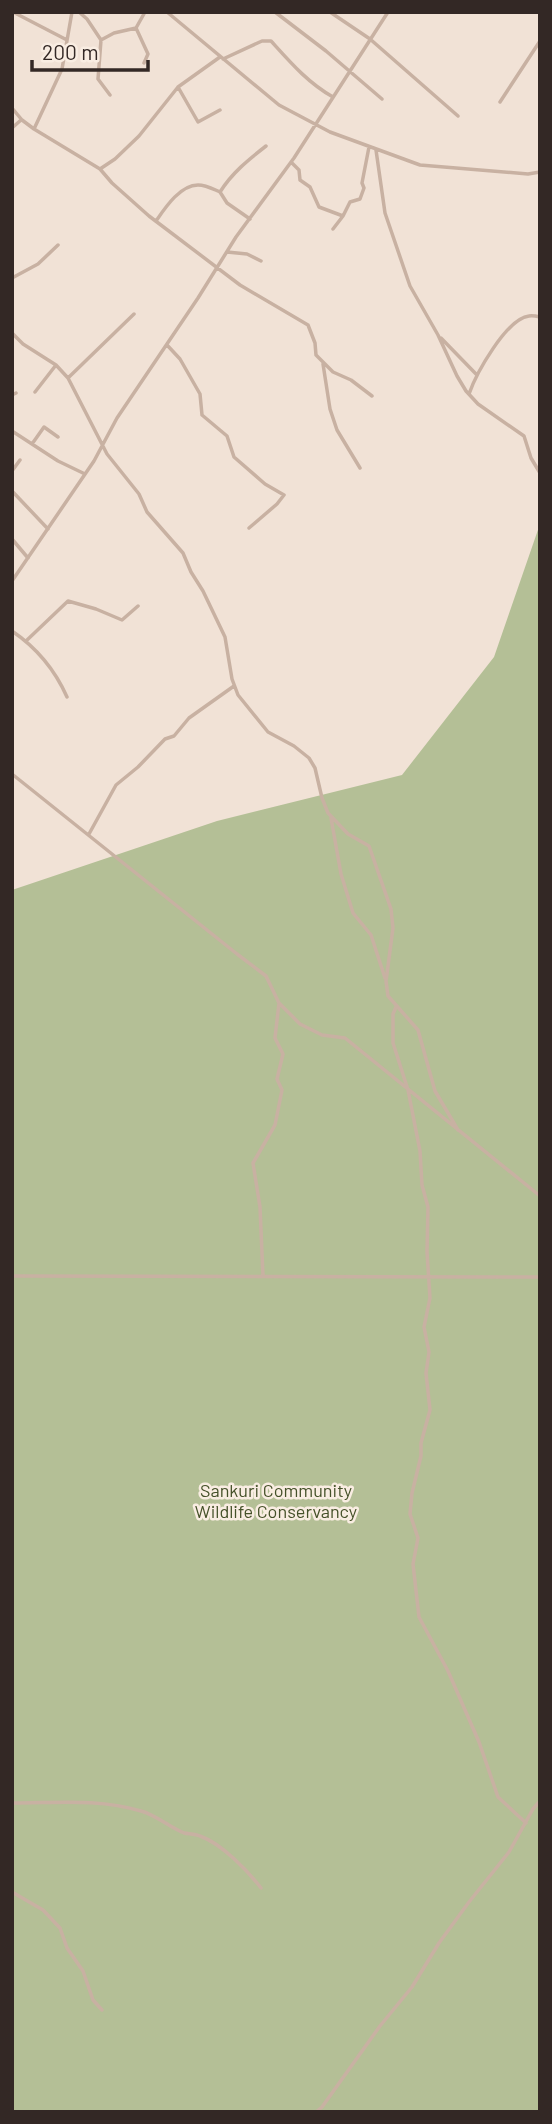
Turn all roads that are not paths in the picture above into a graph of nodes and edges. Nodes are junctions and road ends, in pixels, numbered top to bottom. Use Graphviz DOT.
graph roads {
  1 [pos="13,12"];
  2 [pos="72,12"];
  3 [pos="79,12"];
  4 [pos="145,12"];
  5 [pos="167,12"];
  6 [pos="275,12"];
  7 [pos="330,12"];
  8 [pos="388,12"];
  9 [pos="136,28"];
  10 [pos="370,39"];
  11 [pos="67,40"];
  12 [pos="100,40"];
  13 [pos="540,41"];
  14 [pos="222,58"];
  15 [pos="144,63"];
  16 [pos="349,72"];
  17 [pos="178,87"];
  18 [pos="110,95"];
  19 [pos="333,97"];
  20 [pos="382,99"];
  21 [pos="500,102"];
  22 [pos="12,108"];
  23 [pos="220,110"];
  24 [pos="458,116"];
  25 [pos="22,120"];
  26 [pos="315,125"];
  27 [pos="12,128"];
  28 [pos="34,129"];
  29 [pos="266,146"];
  30 [pos="369,148"];
  31 [pos="376,150"];
  32 [pos="291,162"];
  33 [pos="100,169"];
  34 [pos="540,172"];
  35 [pos="220,192"];
  36 [pos="343,216"];
  37 [pos="250,219"];
  38 [pos="156,221"];
  39 [pos="333,229"];
  40 [pos="58,244"];
  41 [pos="228,252"];
  42 [pos="261,261"];
  43 [pos="218,267"];
  44 [pos="12,278"];
  45 [pos="134,314"];
  46 [pos="540,317"];
  47 [pos="12,333"];
  48 [pos="438,335"];
  49 [pos="167,345"];
  50 [pos="323,362"];
  51 [pos="56,365"];
  52 [pos="476,374"];
  53 [pos="68,378"];
  54 [pos="35,392"];
  55 [pos="468,394"];
  56 [pos="372,396"];
  57 [pos="12,431"];
  58 [pos="58,437"];
  59 [pos="32,444"];
  60 [pos="103,444"];
  61 [pos="20,460"];
  62 [pos="360,468"];
  63 [pos="12,471"];
  64 [pos="540,472"];
  65 [pos="85,474"];
  66 [pos="12,491"];
  67 [pos="249,528"];
  68 [pos="48,529"];
  69 [pos="12,538"];
  70 [pos="29,558"];
  71 [pos="12,581"];
  72 [pos="138,606"];
  73 [pos="12,631"];
  74 [pos="26,641"];
  75 [pos="234,686"];
  76 [pos="67,697"];
  77 [pos="12,774"];
  78 [pos="330,816"];
  79 [pos="89,834"];
  80 [pos="386,981"];
  81 [pos="279,1003"];
  82 [pos="396,1007"];
  83 [pos="408,1090"];
  84 [pos="458,1130"];
  85 [pos="540,1196"];
  86 [pos="12,1276"];
  87 [pos="263,1276"];
  88 [pos="429,1277"];
  89 [pos="540,1277"];
  90 [pos="540,1801"];
  91 [pos="12,1803"];
  92 [pos="526,1823"];
  93 [pos="261,1888"];
  94 [pos="12,1892"];
  95 [pos="102,2010"];
  96 [pos="316,2112"];
  1 -- 11 [label="street"];
  2 -- 11 [label="street"];
  3 -- 12 [label="street"];
  4 -- 9 [label="street"];
  5 -- 14 [label="street"];
  6 -- 16 [label="street"];
  7 -- 10 [label="street"];
  8 -- 10 [label="street"];
  9 -- 12 [label="street"];
  9 -- 15 [label="street"];
  10 -- 16 [label="street"];
  10 -- 24 [label="street"];
  11 -- 28 [label="street"];
  12 -- 18 [label="street"];
  13 -- 21 [label="street"];
  14 -- 17 [label="street"];
  14 -- 19 [label="street"];
  14 -- 26 [label="street"];
  16 -- 19 [label="street"];
  16 -- 20 [label="street"];
  17 -- 23 [label="street"];
  17 -- 33 [label="street"];
  19 -- 26 [label="street"];
  22 -- 25 [label="street"];
  25 -- 27 [label="street"];
  25 -- 28 [label="street"];
  26 -- 30 [label="street"];
  26 -- 32 [label="street"];
  28 -- 33 [label="street"];
  29 -- 35 [label="street"];
  30 -- 31 [label="street"];
  30 -- 36 [label="street"];
  31 -- 34 [label="street"];
  31 -- 48 [label="street"];
  32 -- 36 [label="street"];
  32 -- 37 [label="street"];
  33 -- 38 [label="street"];
  35 -- 37 [label="street"];
  35 -- 38 [label="street"];
  36 -- 39 [label="street"];
  37 -- 41 [label="street"];
  38 -- 43 [label="street"];
  40 -- 44 [label="street"];
  41 -- 42 [label="street"];
  41 -- 43 [label="street"];
  43 -- 49 [label="street"];
  43 -- 50 [label="street"];
  45 -- 53 [label="street"];
  46 -- 52 [label="street"];
  47 -- 51 [label="street"];
  48 -- 52 [label="street"];
  48 -- 55 [label="street"];
  49 -- 60 [label="street"];
  49 -- 67 [label="street"];
  50 -- 56 [label="street"];
  50 -- 62 [label="street"];
  51 -- 53 [label="street"];
  51 -- 54 [label="street"];
  52 -- 55 [label="street"];
  53 -- 60 [label="street"];
  55 -- 64 [label="street"];
  57 -- 59 [label="street"];
  58 -- 59 [label="street"];
  59 -- 65 [label="street"];
  60 -- 65 [label="street"];
  60 -- 75 [label="street"];
  61 -- 63 [label="street"];
  65 -- 68 [label="street"];
  66 -- 68 [label="street"];
  68 -- 70 [label="street"];
  69 -- 70 [label="street"];
  70 -- 71 [label="street"];
  72 -- 74 [label="street"];
  73 -- 74 [label="street"];
  74 -- 76 [label="street"];
  75 -- 78 [label="street"];
  75 -- 79 [label="street"];
  77 -- 79 [label="street"];
  78 -- 80 [label="street"];
  78 -- 80 [label="street"];
  79 -- 81 [label="street"];
  80 -- 82 [label="street"];
  81 -- 83 [label="street"];
  81 -- 87 [label="street"];
  82 -- 83 [label="street"];
  82 -- 84 [label="street"];
  83 -- 84 [label="street"];
  83 -- 88 [label="street"];
  84 -- 85 [label="street"];
  86 -- 87 [label="street"];
  87 -- 88 [label="street"];
  88 -- 89 [label="street"];
  88 -- 92 [label="street"];
  90 -- 92 [label="street"];
  91 -- 93 [label="street"];
  92 -- 96 [label="street"];
  94 -- 95 [label="street"];
}
